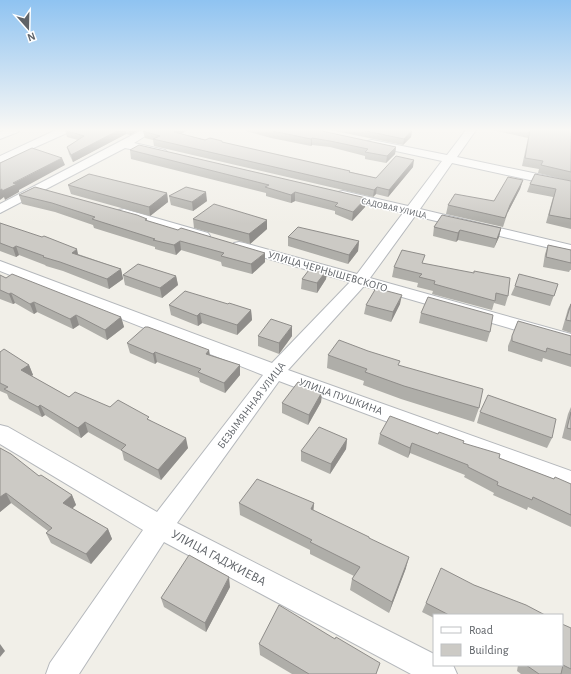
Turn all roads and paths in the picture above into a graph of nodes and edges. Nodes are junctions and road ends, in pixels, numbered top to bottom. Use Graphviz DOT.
graph roads {
  1 [pos="91,161"];
  2 [pos="448,161"];
  3 [pos="461,161"];
  4 [pos="571,185"];
  5 [pos="38,190"];
  6 [pos="334,193"];
  7 [pos="61,196"];
  8 [pos="107,209"];
  9 [pos="0,210"];
  10 [pos="412,212"];
  11 [pos="571,249"];
  12 [pos="0,266"];
  13 [pos="361,280"];
  14 [pos="571,340"];
  15 [pos="275,372"];
  16 [pos="0,432"];
  17 [pos="571,481"];
  18 [pos="160,527"];
  19 [pos="61,674"];
  20 [pos="442,674"];
  1 -- 5 [label="street"];
  2 -- 10 [label="street, БЕЗЫМЯННАЯ УЛИЦА"];
  3 -- 4 [label="street"];
  5 -- 7 [label="street"];
  5 -- 9 [label="street"];
  6 -- 10 [label="street, САДОВАЯ УЛИЦА"];
  8 -- 13 [label="street, УЛИЦА ЧЕРНЫШЕВСКОГО"];
  10 -- 11 [label="street, САДОВАЯ УЛИЦА"];
  10 -- 13 [label="street, БЕЗЫМЯННАЯ УЛИЦА"];
  12 -- 15 [label="street, УЛИЦА ПУШКИНА"];
  13 -- 14 [label="street, УЛИЦА ЧЕРНЫШЕВСКОГО"];
  13 -- 15 [label="street, БЕЗЫМЯННАЯ УЛИЦА"];
  15 -- 17 [label="street, УЛИЦА ПУШКИНА"];
  15 -- 18 [label="street, БЕЗЫМЯННАЯ УЛИЦА"];
  16 -- 18 [label="street, УЛИЦА ГАДЖИЕВА"];
  18 -- 19 [label="street, БЕЗЫМЯННАЯ УЛИЦА"];
  18 -- 20 [label="street, УЛИЦА ГАДЖИЕВА"];
}
